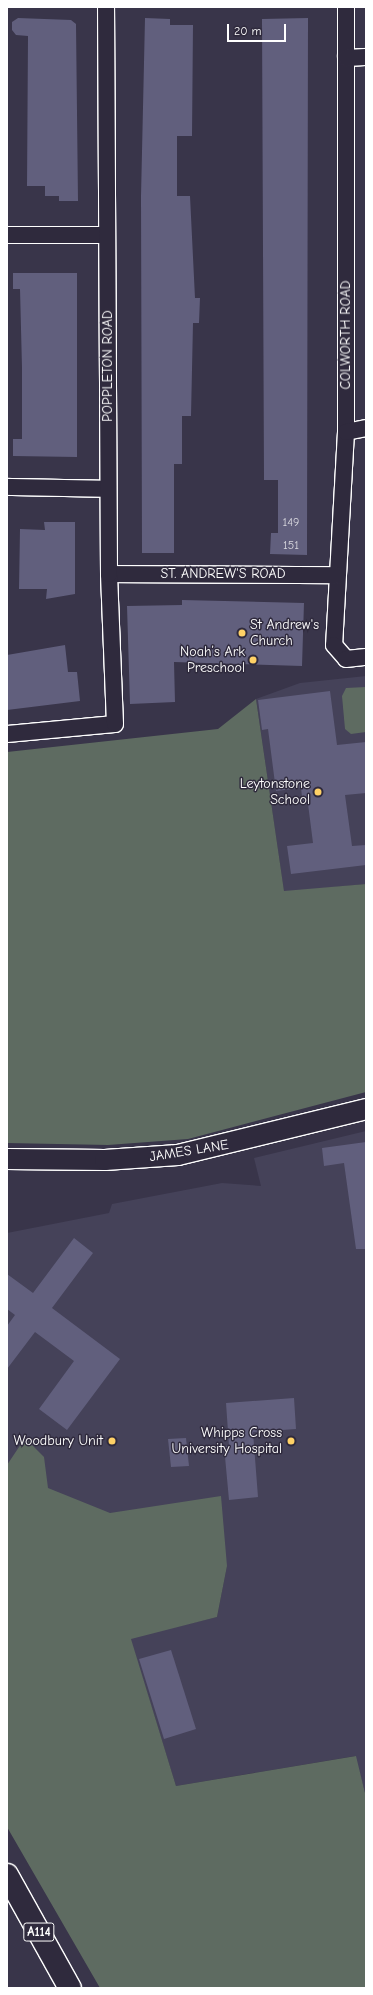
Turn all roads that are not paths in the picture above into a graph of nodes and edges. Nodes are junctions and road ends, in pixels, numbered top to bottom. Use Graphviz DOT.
graph roads {
  1 [pos="106,7"];
  2 [pos="346,7"];
  3 [pos="366,57"];
  4 [pos="346,58"];
  5 [pos="7,235"];
  6 [pos="107,235"];
  7 [pos="366,428"];
  8 [pos="346,432"];
  9 [pos="7,487"];
  10 [pos="108,489"];
  11 [pos="108,574"];
  12 [pos="337,575"];
  13 [pos="366,657"];
  14 [pos="7,734"];
  15 [pos="366,1109"];
  16 [pos="7,1159"];
  17 [pos="7,1875"];
  18 [pos="70,1988"];
  1 -- 6 [label="street, POPPLETON ROAD"];
  2 -- 4 [label="street, COLWORTH ROAD"];
  3 -- 4 [label="street"];
  4 -- 8 [label="street, COLWORTH ROAD"];
  5 -- 6 [label="street"];
  6 -- 10 [label="street, POPPLETON ROAD"];
  7 -- 8 [label="street"];
  8 -- 12 [label="street, COLWORTH ROAD"];
  9 -- 10 [label="street"];
  10 -- 11 [label="street, POPPLETON ROAD"];
  11 -- 12 [label="street, ST. ANDREW'S ROAD"];
  11 -- 14 [label="street, POPPLETON ROAD"];
  12 -- 13 [label="street, COLWORTH ROAD"];
  15 -- 16 [label="street, JAMES LANE"];
  17 -- 18 [label="main road, A114"];
}
